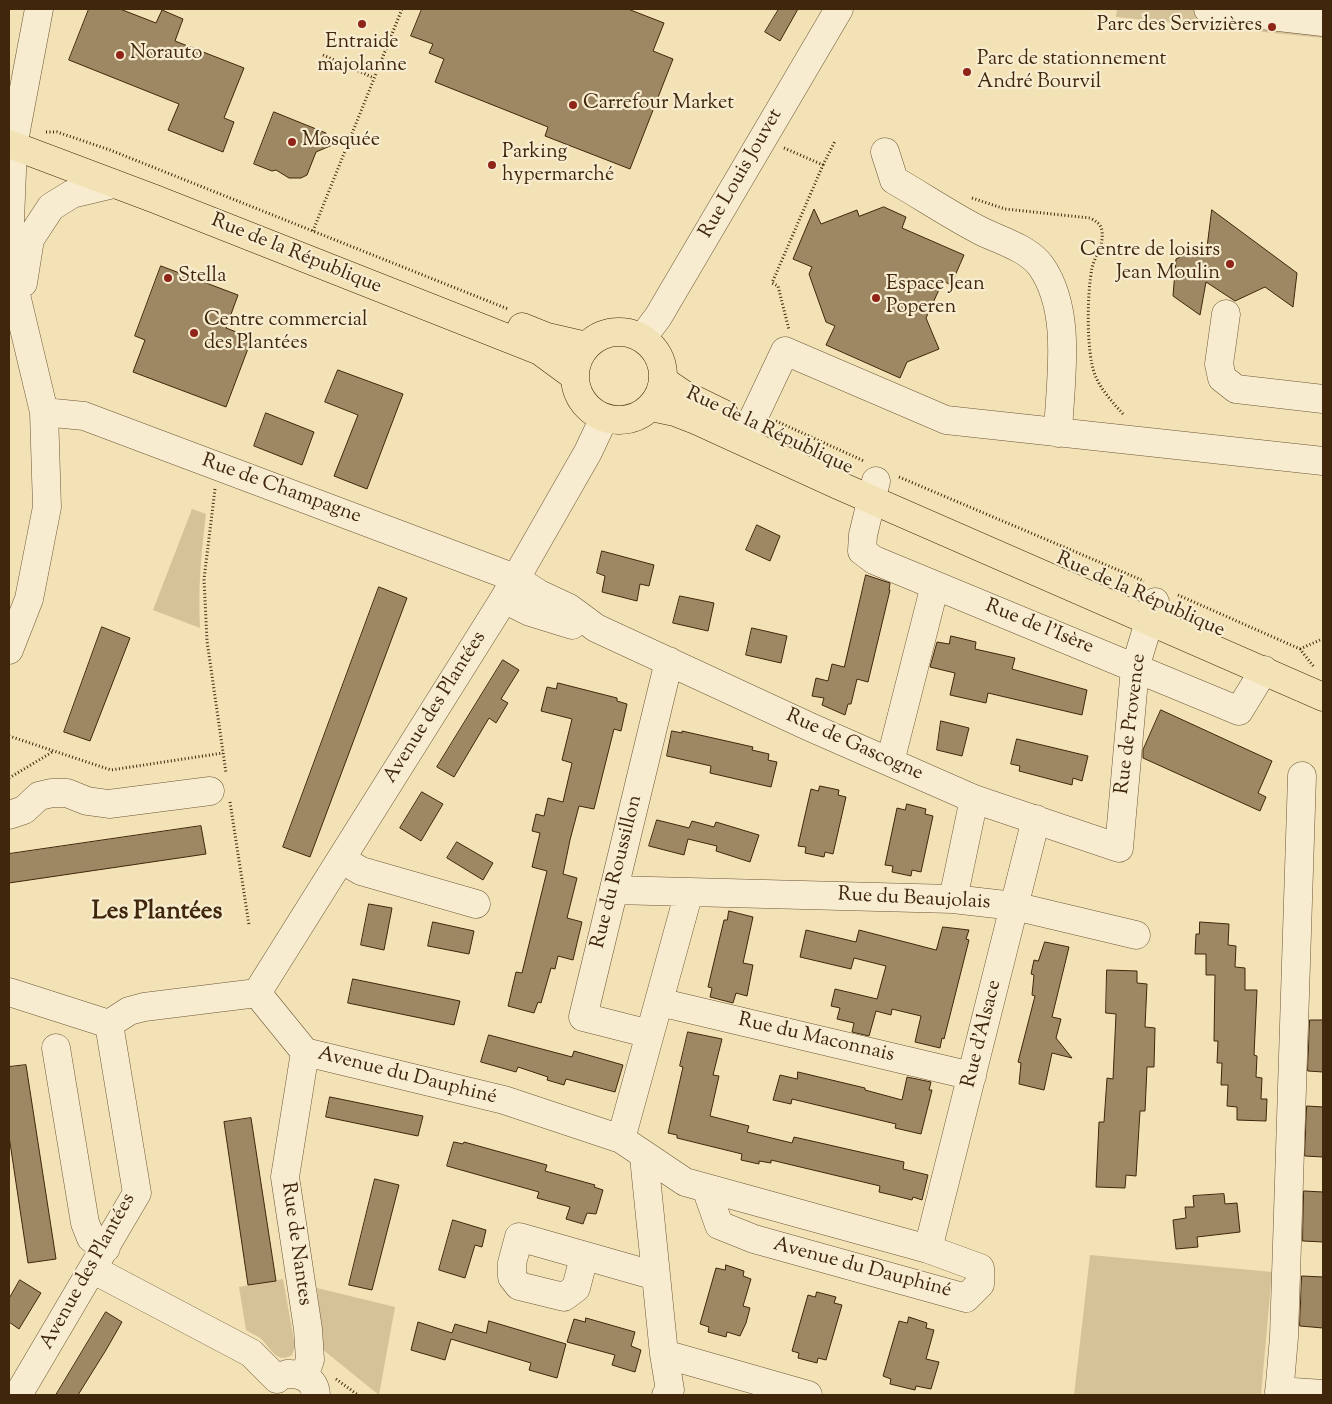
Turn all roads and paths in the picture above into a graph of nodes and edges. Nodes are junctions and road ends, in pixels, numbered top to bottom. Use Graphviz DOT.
graph roads {
  1 [pos="39,9"];
  2 [pos="402,9"];
  3 [pos="839,9"];
  4 [pos="1208,9"];
  5 [pos="1323,22"];
  6 [pos="323,55"];
  7 [pos="374,78"];
  8 [pos="763,138"];
  9 [pos="835,141"];
  10 [pos="11,145"];
  11 [pos="884,152"];
  12 [pos="823,165"];
  13 [pos="114,184"];
  14 [pos="311,237"];
  15 [pos="14,305"];
  16 [pos="512,310"];
  17 [pos="1226,314"];
  18 [pos="642,338"];
  19 [pos="586,346"];
  20 [pos="785,352"];
  21 [pos="574,376"];
  22 [pos="664,380"];
  23 [pos="1060,385"];
  24 [pos="1323,399"];
  25 [pos="651,407"];
  26 [pos="44,412"];
  27 [pos="604,418"];
  28 [pos="753,419"];
  29 [pos="1058,432"];
  30 [pos="1109,438"];
  31 [pos="1323,461"];
  32 [pos="220,467"];
  33 [pos="876,479"];
  34 [pos="935,585"];
  35 [pos="510,588"];
  36 [pos="1156,599"];
  37 [pos="1320,640"];
  38 [pos="1300,649"];
  39 [pos="9,650"];
  40 [pos="669,660"];
  41 [pos="1135,668"];
  42 [pos="1264,670"];
  43 [pos="1322,682"];
  44 [pos="9,736"];
  45 [pos="54,751"];
  46 [pos="223,753"];
  47 [pos="890,762"];
  48 [pos="1302,776"];
  49 [pos="9,778"];
  50 [pos="222,791"];
  51 [pos="974,799"];
  52 [pos="9,815"];
  53 [pos="1036,819"];
  54 [pos="1119,848"];
  55 [pos="341,860"];
  56 [pos="614,890"];
  57 [pos="689,892"];
  58 [pos="954,899"];
  59 [pos="476,904"];
  60 [pos="1014,906"];
  61 [pos="249,926"];
  62 [pos="1136,935"];
  63 [pos="9,992"];
  64 [pos="257,993"];
  65 [pos="659,1002"];
  66 [pos="109,1024"];
  67 [pos="650,1034"];
  68 [pos="56,1048"];
  69 [pos="305,1052"];
  70 [pos="972,1076"];
  71 [pos="621,1139"];
  72 [pos="644,1157"];
  73 [pos="706,1188"];
  74 [pos="928,1249"];
  75 [pos="584,1257"];
  76 [pos="100,1259"];
  77 [pos="656,1276"];
  78 [pos="664,1354"];
  79 [pos="292,1386"];
  80 [pos="1279,1393"];
  81 [pos="1323,1394"];
  82 [pos="18,1395"];
  83 [pos="666,1395"];
  84 [pos="808,1395"];
  1 -- 10 [label="street"];
  2 -- 7 [label="path"];
  3 -- 8 [label="street, Rue Louis Jouvet"];
  4 -- 5 [label="street"];
  6 -- 7 [label="path"];
  7 -- 14 [label="path"];
  8 -- 12 [label="path"];
  8 -- 18 [label="street, Rue Louis Jouvet"];
  9 -- 12 [label="path"];
  10 -- 13 [label="main road, Rue de la République"];
  10 -- 14 [label="main road, Rue de la République"];
  10 -- 14 [label="path, Rue de la République"];
  10 -- 15 [label="street"];
  11 -- 23 [label="street"];
  12 -- 20 [label="path"];
  13 -- 15 [label="street"];
  13 -- 21 [label="main road, Rue de la République"];
  14 -- 16 [label="path, Rue de la République"];
  14 -- 19 [label="main road, Rue de la République"];
  15 -- 26 [label="street"];
  17 -- 24 [label="street"];
  18 -- 19 [label="main road"];
  18 -- 22 [label="main road"];
  19 -- 21 [label="main road"];
  20 -- 28 [label="street"];
  20 -- 29 [label="street"];
  21 -- 27 [label="main road"];
  22 -- 25 [label="main road"];
  22 -- 28 [label="main road, Rue de la République"];
  23 -- 29 [label="street"];
  23 -- 30 [label="street"];
  25 -- 27 [label="main road"];
  25 -- 33 [label="main road, Rue de la République"];
  26 -- 32 [label="street, Rue de Champagne"];
  26 -- 39 [label="street"];
  27 -- 35 [label="street, Avenue des Plantées"];
  28 -- 33 [label="main road, Rue de la République"];
  28 -- 33 [label="path, Rue de la République"];
  29 -- 30 [label="street"];
  30 -- 31 [label="street"];
  32 -- 35 [label="street, Rue de Champagne"];
  32 -- 46 [label="path"];
  33 -- 34 [label="street, Rue de l'Isère"];
  33 -- 36 [label="main road, Rue de la République"];
  33 -- 36 [label="path, Rue de la République"];
  34 -- 41 [label="street, Rue de l'Isère"];
  34 -- 47 [label="street"];
  35 -- 40 [label="street, Rue de Gascogne"];
  35 -- 55 [label="street, Avenue des Plantées"];
  36 -- 38 [label="path, Rue de la République"];
  36 -- 41 [label="street, Rue de Provence"];
  36 -- 42 [label="main road, Rue de la République"];
  36 -- 43 [label="main road, Rue de la République"];
  37 -- 38 [label="path"];
  38 -- 43 [label="path, Rue de la République"];
  40 -- 47 [label="street, Rue de Gascogne"];
  40 -- 56 [label="street, Rue du Roussillon"];
  41 -- 42 [label="street, Rue de l'Isère"];
  41 -- 54 [label="street, Rue de Provence"];
  42 -- 43 [label="main road, Rue de la République"];
  44 -- 45 [label="path"];
  45 -- 46 [label="path"];
  45 -- 49 [label="path"];
  46 -- 50 [label="path"];
  47 -- 51 [label="street, Rue de Gascogne"];
  48 -- 80 [label="street"];
  50 -- 52 [label="street"];
  50 -- 61 [label="path"];
  51 -- 53 [label="street, Rue de Gascogne"];
  51 -- 58 [label="street"];
  53 -- 54 [label="street, Rue de Gascogne"];
  53 -- 60 [label="street, Rue d'Alsace"];
  55 -- 59 [label="street"];
  55 -- 64 [label="street, Avenue des Plantées"];
  56 -- 57 [label="street, Rue du Beaujolais"];
  56 -- 67 [label="street, Rue du Roussillon"];
  57 -- 58 [label="street, Rue du Beaujolais"];
  57 -- 65 [label="street"];
  58 -- 60 [label="street, Rue du Beaujolais"];
  60 -- 62 [label="street, Rue du Beaujolais"];
  60 -- 70 [label="street, Rue d'Alsace"];
  63 -- 66 [label="street"];
  64 -- 66 [label="street"];
  64 -- 69 [label="street, Avenue du Dauphiné"];
  65 -- 67 [label="street"];
  65 -- 70 [label="street, Rue du Maconnais"];
  66 -- 76 [label="street, Avenue des Plantées"];
  67 -- 71 [label="street"];
  68 -- 76 [label="street"];
  69 -- 71 [label="street, Avenue du Dauphiné"];
  69 -- 79 [label="street, Rue de Nantes"];
  70 -- 74 [label="street, Rue d'Alsace"];
  71 -- 72 [label="street, Avenue du Dauphiné"];
  72 -- 73 [label="street, Avenue du Dauphiné"];
  72 -- 77 [label="street"];
  73 -- 74 [label="street, Avenue du Dauphiné"];
  73 -- 74 [label="street, Avenue du Dauphiné"];
  75 -- 77 [label="street"];
  76 -- 79 [label="street"];
  76 -- 82 [label="street, Avenue des Plantées"];
  77 -- 78 [label="street"];
  78 -- 83 [label="street"];
  78 -- 84 [label="street"];
  80 -- 81 [label="street"];
}
